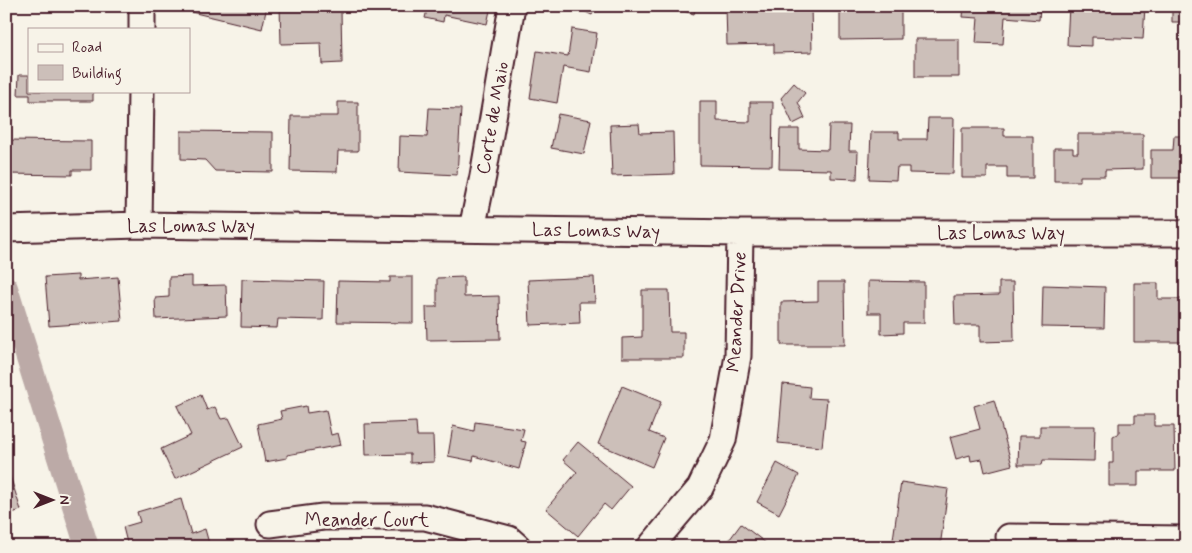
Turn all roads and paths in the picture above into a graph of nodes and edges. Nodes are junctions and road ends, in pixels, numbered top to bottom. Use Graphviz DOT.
graph roads {
  1 [pos="142,6"];
  2 [pos="512,6"];
  3 [pos="142,28"];
  4 [pos="141,92"];
  5 [pos="139,226"];
  6 [pos="6,229"];
  7 [pos="472,229"];
  8 [pos="740,233"];
  9 [pos="1186,233"];
  10 [pos="270,524"];
  11 [pos="1009,537"];
  12 [pos="1186,539"];
  13 [pos="518,547"];
  14 [pos="650,547"];
  1 -- 3 [label="street"];
  2 -- 7 [label="street, Corte de Maio"];
  4 -- 5 [label="street"];
  5 -- 6 [label="street, Las Lomas Way"];
  5 -- 7 [label="street, Las Lomas Way"];
  7 -- 8 [label="street, Las Lomas Way"];
  8 -- 9 [label="street, Las Lomas Way"];
  8 -- 14 [label="street, Meander Drive"];
  10 -- 13 [label="street, Meander Court"];
  11 -- 12 [label="street"];
}
